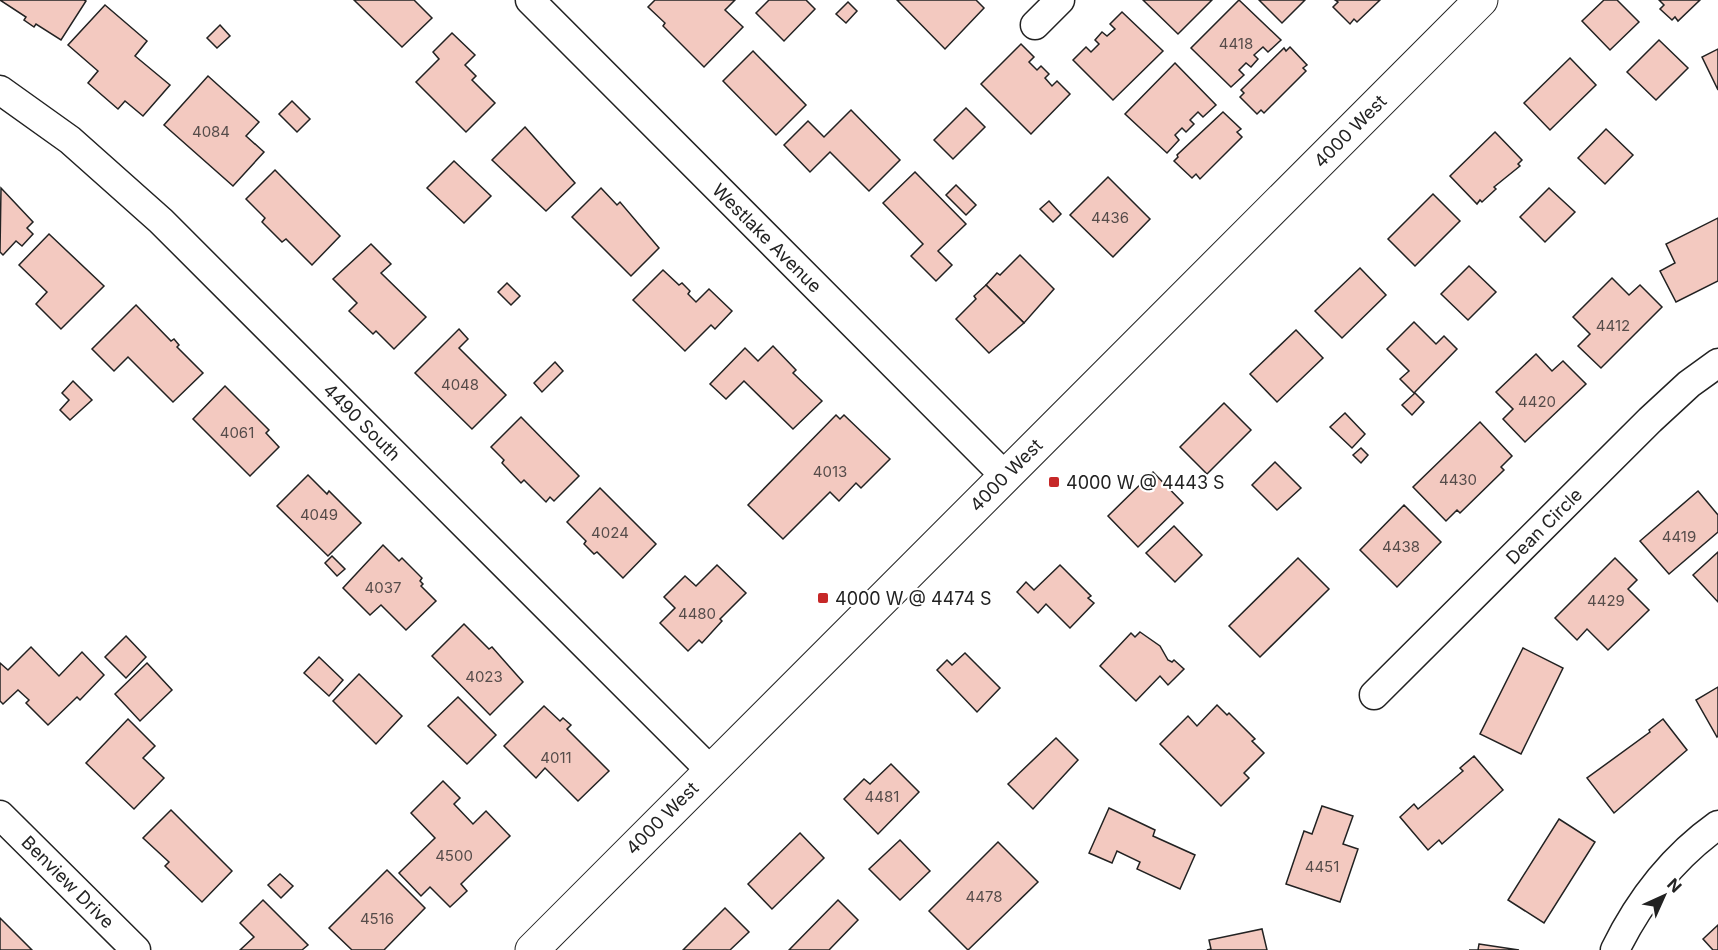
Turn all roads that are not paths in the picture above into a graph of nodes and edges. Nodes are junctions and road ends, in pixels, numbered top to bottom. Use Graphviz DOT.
graph roads {
  1 [pos="530,0"];
  2 [pos="1060,0"];
  3 [pos="1481,0"];
  4 [pos="1035,25"];
  5 [pos="0,90"];
  6 [pos="1718,363"];
  7 [pos="1005,476"];
  8 [pos="1374,694"];
  9 [pos="710,770"];
  10 [pos="0,815"];
  11 [pos="1718,825"];
  12 [pos="136,950"];
  13 [pos="532,950"];
  14 [pos="1615,950"];
  1 -- 7 [label="street, Westlake Avenue"];
  2 -- 4 [label="street"];
  3 -- 7 [label="street, 4000 West"];
  5 -- 9 [label="street, 4490 South"];
  6 -- 8 [label="street, Dean Circle"];
  7 -- 9 [label="street, 4000 West"];
  9 -- 13 [label="street, 4000 West"];
  10 -- 12 [label="street, Benview Drive"];
  11 -- 14 [label="street"];
}
